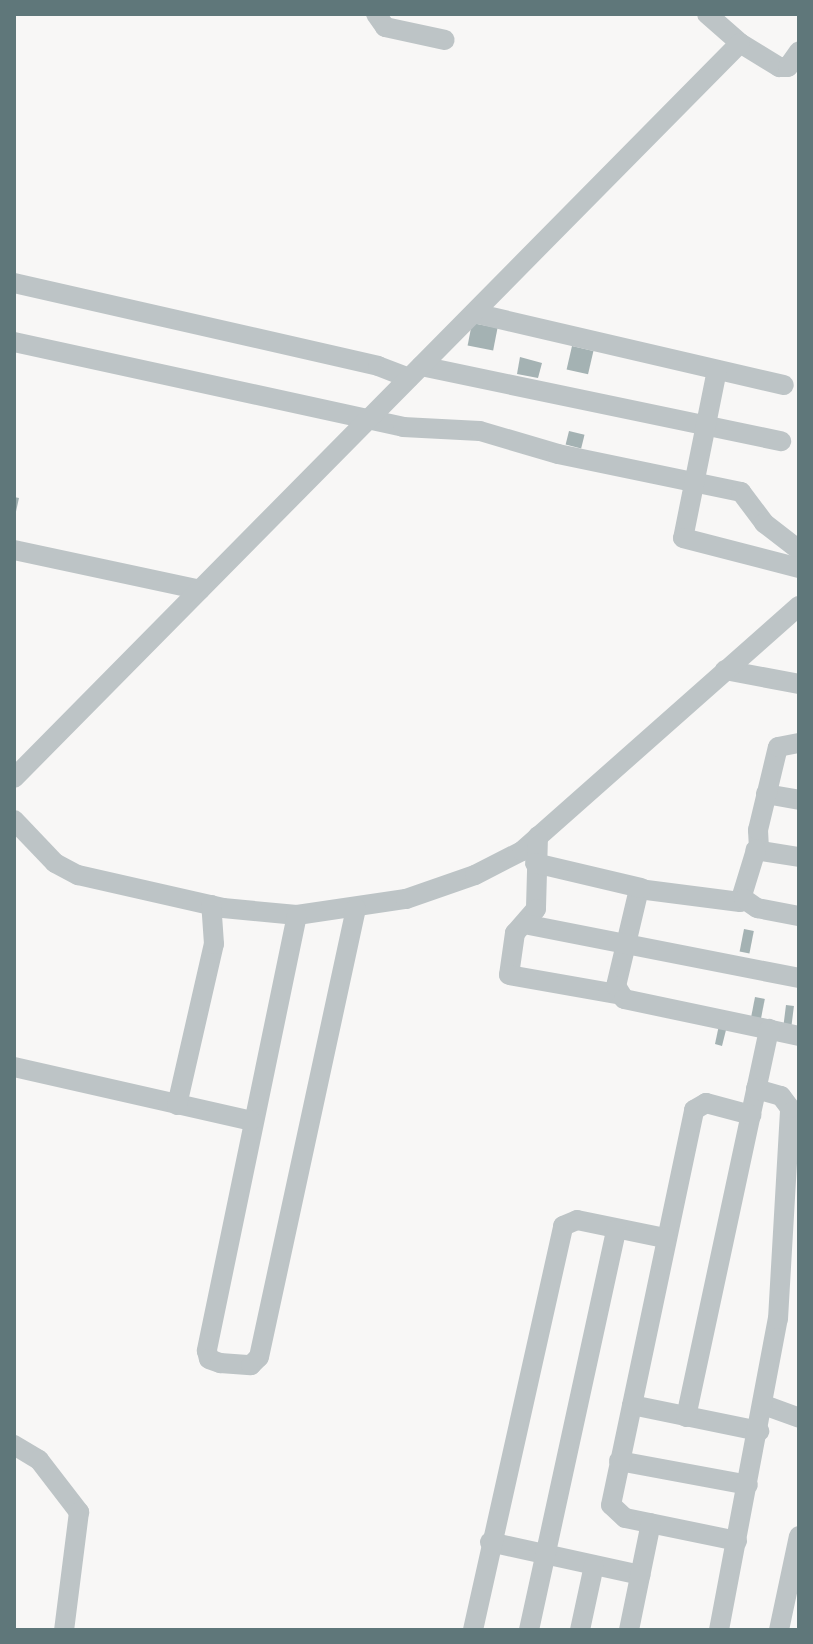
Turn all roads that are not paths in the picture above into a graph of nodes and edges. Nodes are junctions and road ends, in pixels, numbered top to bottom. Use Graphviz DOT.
graph roads {
  1 [pos="376,14"];
  2 [pos="707,14"];
  3 [pos="445,40"];
  4 [pos="740,43"];
  5 [pos="799,51"];
  6 [pos="14,283"];
  7 [pos="474,313"];
  8 [pos="14,342"];
  9 [pos="717,370"];
  10 [pos="415,372"];
  11 [pos="784,385"];
  12 [pos="371,418"];
  13 [pos="706,425"];
  14 [pos="781,441"];
  15 [pos="695,483"];
  16 [pos="14,550"];
  17 [pos="799,550"];
  18 [pos="799,568"];
  19 [pos="200,590"];
  20 [pos="794,615"];
  21 [pos="725,670"];
  22 [pos="799,684"];
  23 [pos="799,743"];
  24 [pos="14,778"];
  25 [pos="766,794"];
  26 [pos="799,800"];
  27 [pos="14,820"];
  28 [pos="538,836"];
  29 [pos="759,849"];
  30 [pos="799,857"];
  31 [pos="535,863"];
  32 [pos="641,888"];
  33 [pos="744,899"];
  34 [pos="211,905"];
  35 [pos="356,908"];
  36 [pos="297,915"];
  37 [pos="799,916"];
  38 [pos="524,924"];
  39 [pos="626,942"];
  40 [pos="799,978"];
  41 [pos="617,994"];
  42 [pos="769,1029"];
  43 [pos="799,1036"];
  44 [pos="14,1067"];
  45 [pos="756,1089"];
  46 [pos="177,1105"];
  47 [pos="751,1115"];
  48 [pos="251,1121"];
  49 [pos="616,1230"];
  50 [pos="665,1238"];
  51 [pos="632,1405"];
  52 [pos="764,1405"];
  53 [pos="686,1417"];
  54 [pos="799,1418"];
  55 [pos="759,1431"];
  56 [pos="14,1445"];
  57 [pos="619,1461"];
  58 [pos="748,1485"];
  59 [pos="651,1523"];
  60 [pos="799,1536"];
  61 [pos="737,1541"];
  62 [pos="490,1542"];
  63 [pos="545,1555"];
  64 [pos="594,1565"];
  65 [pos="640,1575"];
  66 [pos="64,1630"];
  67 [pos="473,1630"];
  68 [pos="529,1630"];
  69 [pos="580,1630"];
  70 [pos="629,1630"];
  71 [pos="719,1630"];
  72 [pos="779,1630"];
  1 -- 3 [label="street"];
  2 -- 4 [label="street"];
  4 -- 5 [label="street"];
  4 -- 7 [label="street"];
  6 -- 10 [label="street"];
  7 -- 9 [label="street"];
  7 -- 10 [label="street"];
  8 -- 12 [label="street"];
  9 -- 11 [label="street"];
  9 -- 13 [label="street"];
  10 -- 12 [label="street"];
  10 -- 13 [label="street"];
  12 -- 15 [label="street"];
  12 -- 19 [label="street"];
  13 -- 14 [label="street"];
  13 -- 15 [label="street"];
  15 -- 17 [label="street"];
  15 -- 18 [label="street"];
  16 -- 19 [label="street"];
  19 -- 24 [label="street"];
  20 -- 21 [label="street"];
  21 -- 22 [label="street"];
  21 -- 28 [label="street"];
  23 -- 25 [label="street"];
  25 -- 26 [label="street"];
  25 -- 29 [label="street"];
  27 -- 34 [label="street"];
  28 -- 31 [label="street"];
  28 -- 35 [label="street"];
  29 -- 30 [label="street"];
  29 -- 33 [label="street"];
  31 -- 32 [label="street"];
  31 -- 38 [label="street"];
  32 -- 33 [label="street"];
  32 -- 39 [label="street"];
  33 -- 37 [label="street"];
  34 -- 36 [label="street"];
  34 -- 46 [label="street"];
  35 -- 36 [label="street"];
  35 -- 48 [label="street"];
  36 -- 48 [label="street"];
  38 -- 39 [label="street"];
  38 -- 41 [label="street"];
  39 -- 40 [label="street"];
  39 -- 41 [label="street"];
  41 -- 42 [label="street"];
  42 -- 43 [label="street"];
  42 -- 45 [label="street"];
  44 -- 46 [label="street"];
  45 -- 47 [label="street"];
  45 -- 52 [label="street"];
  46 -- 48 [label="street"];
  47 -- 50 [label="street"];
  47 -- 53 [label="street"];
  49 -- 50 [label="street"];
  49 -- 62 [label="street"];
  49 -- 63 [label="street"];
  50 -- 51 [label="street"];
  51 -- 53 [label="street"];
  51 -- 57 [label="street"];
  52 -- 54 [label="street"];
  52 -- 55 [label="street"];
  53 -- 55 [label="street"];
  55 -- 58 [label="street"];
  56 -- 66 [label="street"];
  57 -- 58 [label="street"];
  57 -- 59 [label="street"];
  58 -- 61 [label="street"];
  59 -- 61 [label="street"];
  59 -- 65 [label="street"];
  60 -- 72 [label="street"];
  61 -- 71 [label="street"];
  62 -- 63 [label="street"];
  62 -- 67 [label="street"];
  63 -- 64 [label="street"];
  63 -- 68 [label="street"];
  64 -- 65 [label="street"];
  64 -- 69 [label="street"];
  65 -- 70 [label="street"];
}
